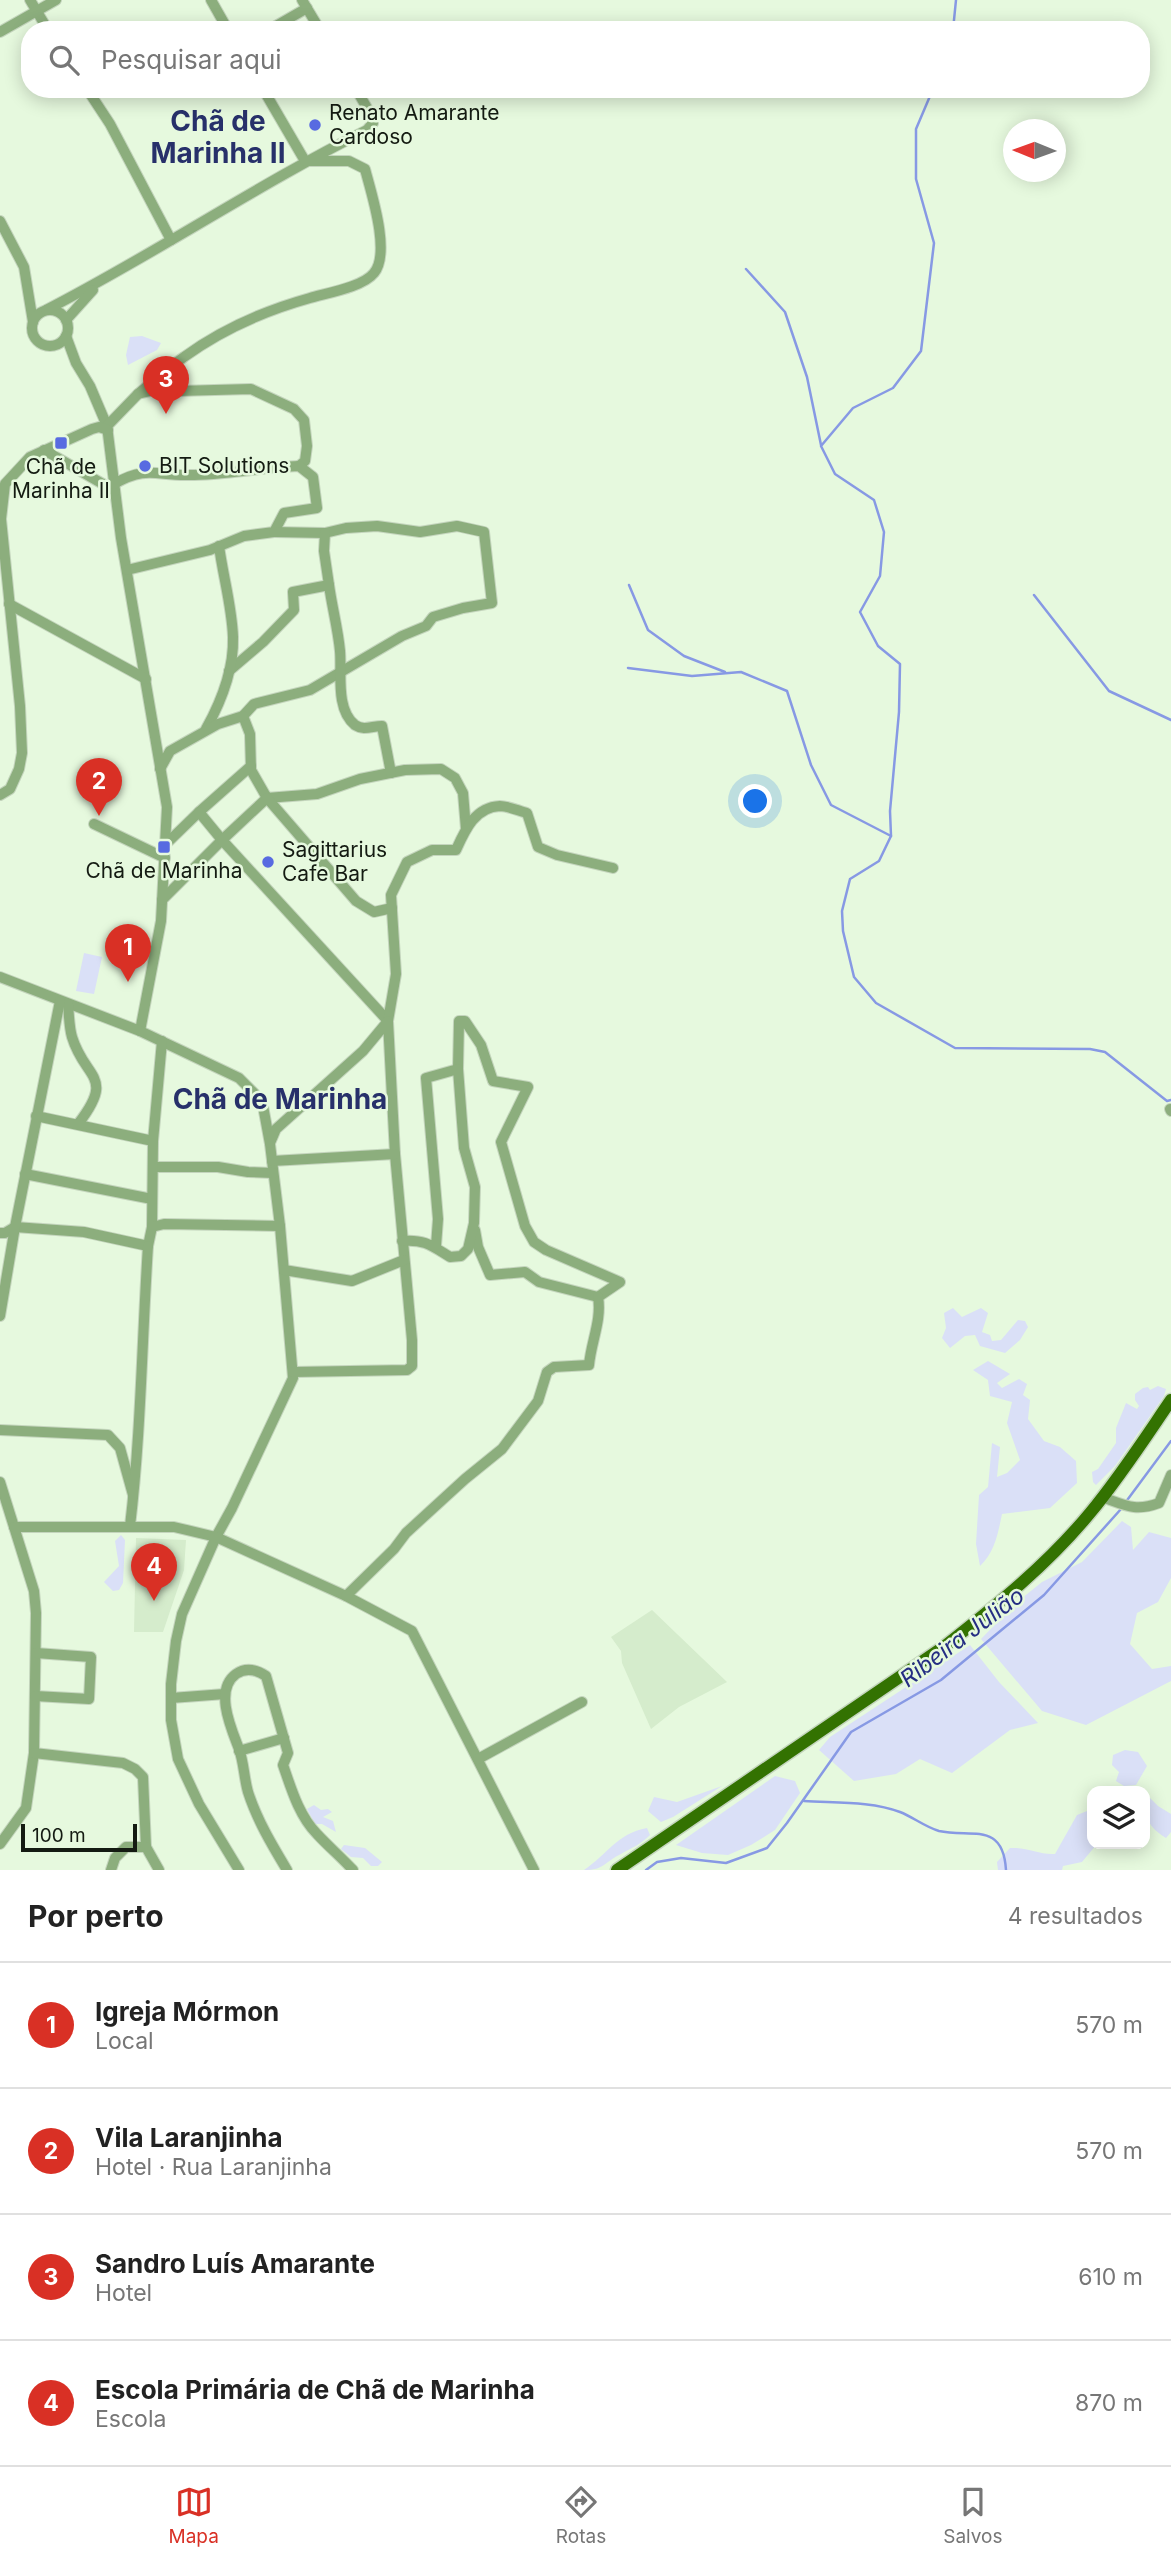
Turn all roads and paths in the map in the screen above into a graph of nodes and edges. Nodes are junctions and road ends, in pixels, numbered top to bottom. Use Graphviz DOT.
graph roads {
  1 [pos="30,0"];
  2 [pos="56,0"];
  3 [pos="211,0"];
  4 [pos="304,4"];
  5 [pos="36,11"];
  6 [pos="42,21"];
  7 [pos="223,21"];
  8 [pos="281,21"];
  9 [pos="314,21"];
  10 [pos="0,32"];
  11 [pos="93,98"];
  12 [pos="268,98"];
  13 [pos="361,98"];
  14 [pos="306,161"];
  15 [pos="0,221"];
  16 [pos="171,240"];
  17 [pos="104,280"];
  18 [pos="46,310"];
  19 [pos="66,320"];
  20 [pos="33,321"];
  21 [pos="66,335"];
  22 [pos="138,394"];
  23 [pos="103,414"];
  24 [pos="108,428"];
  25 [pos="92,429"];
  26 [pos="44,450"];
  27 [pos="299,466"];
  28 [pos="115,487"];
  29 [pos="274,532"];
  30 [pos="325,533"];
  31 [pos="219,546"];
  32 [pos="127,570"];
  33 [pos="329,585"];
  34 [pos="9,604"];
  35 [pos="229,671"];
  36 [pos="338,674"];
  37 [pos="146,678"];
  38 [pos="243,716"];
  39 [pos="206,729"];
  40 [pos="251,766"];
  41 [pos="160,769"];
  42 [pos="391,773"];
  43 [pos="0,795"];
  44 [pos="267,798"];
  45 [pos="199,812"];
  46 [pos="94,824"];
  47 [pos="466,829"];
  48 [pos="222,840"];
  49 [pos="167,843"];
  50 [pos="165,858"];
  51 [pos="613,868"];
  52 [pos="162,900"];
  53 [pos="392,908"];
  54 [pos="0,976"];
  55 [pos="64,1002"];
  56 [pos="388,1021"];
  57 [pos="140,1031"];
  58 [pos="162,1041"];
  59 [pos="363,1051"];
  60 [pos="390,1055"];
  61 [pos="458,1069"];
  62 [pos="36,1116"];
  63 [pos="78,1124"];
  64 [pos="153,1141"];
  65 [pos="270,1144"];
  66 [pos="395,1154"];
  67 [pos="272,1161"];
  68 [pos="153,1167"];
  69 [pos="273,1173"];
  70 [pos="25,1174"];
  71 [pos="152,1199"];
  72 [pos="474,1223"];
  73 [pos="280,1226"];
  74 [pos="15,1227"];
  75 [pos="152,1227"];
  76 [pos="0,1233"];
  77 [pos="402,1241"];
  78 [pos="148,1246"];
  79 [pos="436,1246"];
  80 [pos="404,1260"];
  81 [pos="284,1270"];
  82 [pos="598,1297"];
  83 [pos="0,1316"];
  84 [pos="293,1372"];
  85 [pos="1171,1400"];
  86 [pos="0,1430"];
  87 [pos="1171,1475"];
  88 [pos="0,1482"];
  89 [pos="1102,1497"];
  90 [pos="134,1498"];
  91 [pos="130,1526"];
  92 [pos="15,1527"];
  93 [pos="215,1536"];
  94 [pos="346,1596"];
  95 [pos="36,1653"];
  96 [pos="225,1694"];
  97 [pos="35,1696"];
  98 [pos="171,1699"];
  99 [pos="582,1702"];
  100 [pos="285,1738"];
  101 [pos="239,1751"];
  102 [pos="34,1753"];
  103 [pos="478,1759"];
  104 [pos="0,1844"];
  105 [pos="146,1847"];
  106 [pos="111,1870"];
  107 [pos="159,1870"];
  108 [pos="239,1870"];
  109 [pos="287,1870"];
  110 [pos="353,1870"];
  111 [pos="534,1870"];
  112 [pos="617,1870"];
  1 -- 5 [label="street"];
  2 -- 5 [label="street"];
  3 -- 7 [label="street"];
  4 -- 8 [label="street"];
  4 -- 9 [label="street"];
  5 -- 6 [label="street"];
  5 -- 10 [label="street"];
  11 -- 16 [label="street"];
  12 -- 14 [label="street"];
  13 -- 14 [label="street"];
  14 -- 16 [label="street"];
  14 -- 22 [label="street"];
  15 -- 20 [label="street"];
  16 -- 17 [label="street"];
  17 -- 18 [label="street"];
  17 -- 19 [label="street"];
  18 -- 19 [label="street"];
  18 -- 20 [label="street"];
  19 -- 21 [label="street"];
  20 -- 21 [label="street"];
  21 -- 23 [label="street"];
  22 -- 24 [label="street"];
  22 -- 27 [label="street"];
  23 -- 24 [label="street"];
  23 -- 25 [label="street"];
  24 -- 25 [label="street"];
  24 -- 28 [label="street"];
  25 -- 26 [label="street"];
  26 -- 28 [label="street"];
  26 -- 34 [label="street"];
  27 -- 28 [label="street"];
  27 -- 29 [label="street"];
  28 -- 32 [label="street"];
  29 -- 30 [label="street"];
  29 -- 31 [label="street"];
  30 -- 33 [label="street"];
  30 -- 36 [label="street"];
  31 -- 32 [label="street"];
  31 -- 35 [label="street"];
  32 -- 37 [label="street"];
  33 -- 35 [label="street"];
  33 -- 36 [label="street"];
  34 -- 37 [label="street"];
  34 -- 43 [label="street"];
  35 -- 39 [label="street"];
  36 -- 38 [label="street"];
  36 -- 42 [label="street"];
  37 -- 41 [label="street"];
  38 -- 39 [label="street"];
  38 -- 40 [label="street"];
  39 -- 41 [label="street"];
  40 -- 44 [label="street"];
  40 -- 45 [label="street"];
  41 -- 49 [label="street"];
  42 -- 44 [label="street"];
  42 -- 47 [label="street"];
  44 -- 48 [label="street"];
  44 -- 53 [label="street"];
  45 -- 48 [label="street"];
  45 -- 49 [label="street"];
  46 -- 50 [label="street"];
  47 -- 51 [label="street"];
  47 -- 53 [label="street"];
  48 -- 52 [label="street"];
  48 -- 56 [label="street"];
  49 -- 50 [label="street"];
  50 -- 52 [label="street"];
  52 -- 57 [label="street"];
  53 -- 56 [label="street"];
  54 -- 55 [label="street"];
  55 -- 57 [label="street"];
  55 -- 62 [label="street"];
  55 -- 63 [label="street"];
  56 -- 59 [label="street"];
  56 -- 60 [label="street"];
  57 -- 58 [label="street"];
  58 -- 64 [label="street"];
  58 -- 65 [label="street"];
  59 -- 60 [label="street"];
  59 -- 65 [label="street"];
  60 -- 66 [label="street"];
  61 -- 72 [label="street"];
  61 -- 79 [label="street"];
  61 -- 82 [label="street"];
  62 -- 63 [label="street"];
  62 -- 70 [label="street"];
  63 -- 64 [label="street"];
  64 -- 68 [label="street"];
  65 -- 67 [label="street"];
  66 -- 67 [label="street"];
  66 -- 77 [label="street"];
  67 -- 69 [label="street"];
  68 -- 69 [label="street"];
  68 -- 71 [label="street"];
  69 -- 73 [label="street"];
  70 -- 71 [label="street"];
  70 -- 74 [label="street"];
  71 -- 75 [label="street"];
  72 -- 79 [label="street"];
  72 -- 82 [label="street"];
  73 -- 75 [label="street"];
  73 -- 81 [label="street"];
  74 -- 76 [label="street"];
  74 -- 78 [label="street"];
  74 -- 83 [label="street"];
  75 -- 78 [label="street"];
  77 -- 79 [label="street"];
  77 -- 80 [label="street"];
  78 -- 90 [label="street"];
  80 -- 81 [label="street"];
  80 -- 84 [label="street"];
  81 -- 84 [label="street"];
  82 -- 94 [label="street"];
  84 -- 93 [label="street"];
  85 -- 89 [label="main road"];
  86 -- 90 [label="street"];
  87 -- 89 [label="street"];
  88 -- 92 [label="street"];
  89 -- 112 [label="main road"];
  90 -- 91 [label="street"];
  91 -- 92 [label="street"];
  91 -- 93 [label="street"];
  92 -- 95 [label="street"];
  93 -- 94 [label="street"];
  93 -- 98 [label="street"];
  94 -- 103 [label="street"];
  95 -- 97 [label="street"];
  95 -- 97 [label="street"];
  96 -- 98 [label="street"];
  96 -- 100 [label="street"];
  96 -- 101 [label="street"];
  97 -- 102 [label="street"];
  98 -- 108 [label="street"];
  99 -- 103 [label="street"];
  100 -- 101 [label="street"];
  100 -- 110 [label="street"];
  101 -- 109 [label="street"];
  102 -- 104 [label="street"];
  102 -- 105 [label="street"];
  103 -- 111 [label="street"];
  105 -- 106 [label="street"];
  105 -- 107 [label="street"];
}
